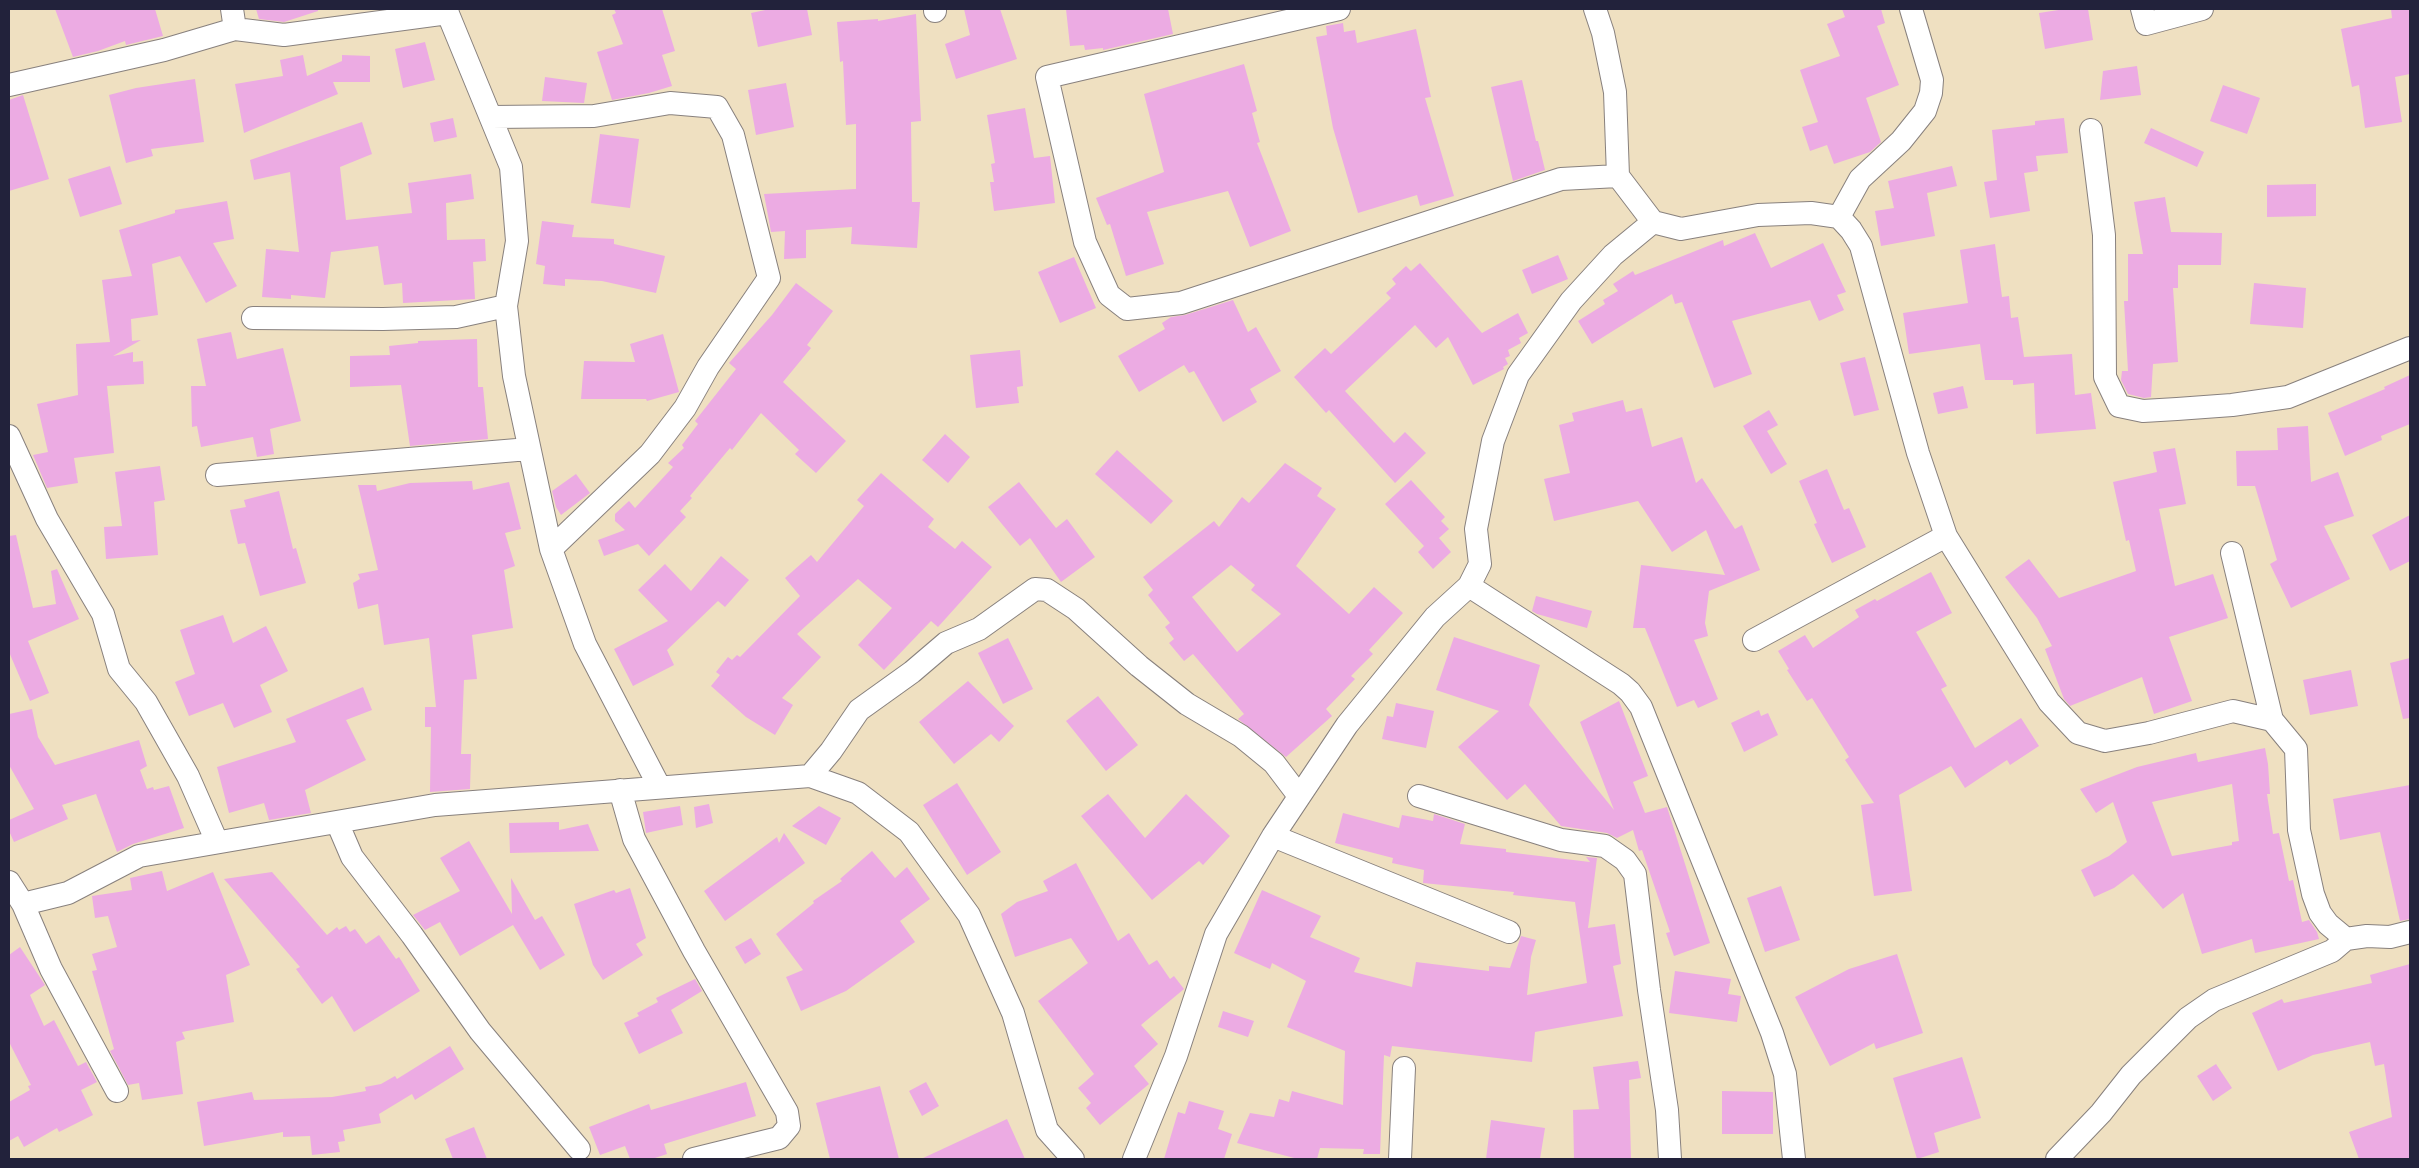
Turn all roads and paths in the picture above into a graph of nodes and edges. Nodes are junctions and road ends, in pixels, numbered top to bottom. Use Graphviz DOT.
graph roads {
  1 [pos="1339,9"];
  2 [pos="1595,9"];
  3 [pos="1911,9"];
  4 [pos="2142,9"];
  5 [pos="2202,9"];
  6 [pos="447,11"];
  7 [pos="233,19"];
  8 [pos="9,85"];
  9 [pos="491,117"];
  10 [pos="2091,130"];
  11 [pos="1618,176"];
  12 [pos="1839,217"];
  13 [pos="1653,222"];
  14 [pos="506,306"];
  15 [pos="253,318"];
  16 [pos="2410,348"];
  17 [pos="9,436"];
  18 [pos="529,449"];
  19 [pos="218,475"];
  20 [pos="1946,536"];
  21 [pos="551,549"];
  22 [pos="2232,553"];
  23 [pos="1469,586"];
  24 [pos="1754,640"];
  25 [pos="2272,720"];
  26 [pos="810,776"];
  27 [pos="659,786"];
  28 [pos="620,790"];
  29 [pos="1299,796"];
  30 [pos="1419,796"];
  31 [pos="337,822"];
  32 [pos="1273,836"];
  33 [pos="217,842"];
  34 [pos="9,882"];
  35 [pos="23,904"];
  36 [pos="1509,932"];
  37 [pos="2410,932"];
  38 [pos="2346,939"];
  39 [pos="1404,1068"];
  40 [pos="117,1091"];
  41 [pos="579,1149"];
  42 [pos="694,1159"];
  43 [pos="1073,1159"];
  44 [pos="1134,1159"];
  45 [pos="1400,1159"];
  46 [pos="1670,1159"];
  47 [pos="1794,1159"];
  48 [pos="2057,1159"];
  1 -- 11 [label="street"];
  2 -- 11 [label="street"];
  3 -- 12 [label="street"];
  4 -- 5 [label="street"];
  6 -- 7 [label="street"];
  6 -- 9 [label="street"];
  7 -- 8 [label="street"];
  9 -- 14 [label="street"];
  9 -- 21 [label="street"];
  10 -- 16 [label="street"];
  11 -- 13 [label="street"];
  12 -- 13 [label="street"];
  12 -- 20 [label="street"];
  13 -- 23 [label="street"];
  14 -- 15 [label="street"];
  14 -- 18 [label="street"];
  17 -- 33 [label="street"];
  18 -- 19 [label="street"];
  18 -- 21 [label="street"];
  20 -- 24 [label="street"];
  20 -- 25 [label="street"];
  21 -- 27 [label="street"];
  22 -- 25 [label="street"];
  23 -- 29 [label="street"];
  23 -- 47 [label="street"];
  25 -- 38 [label="street"];
  26 -- 27 [label="street"];
  26 -- 29 [label="street"];
  26 -- 43 [label="street"];
  27 -- 28 [label="street"];
  28 -- 31 [label="street"];
  28 -- 42 [label="street"];
  29 -- 32 [label="street"];
  30 -- 46 [label="street"];
  31 -- 33 [label="street"];
  31 -- 41 [label="street"];
  32 -- 36 [label="street"];
  32 -- 44 [label="street"];
  33 -- 35 [label="street"];
  34 -- 35 [label="street"];
  35 -- 40 [label="street"];
  37 -- 38 [label="street"];
  38 -- 48 [label="street"];
  39 -- 45 [label="street"];
}
